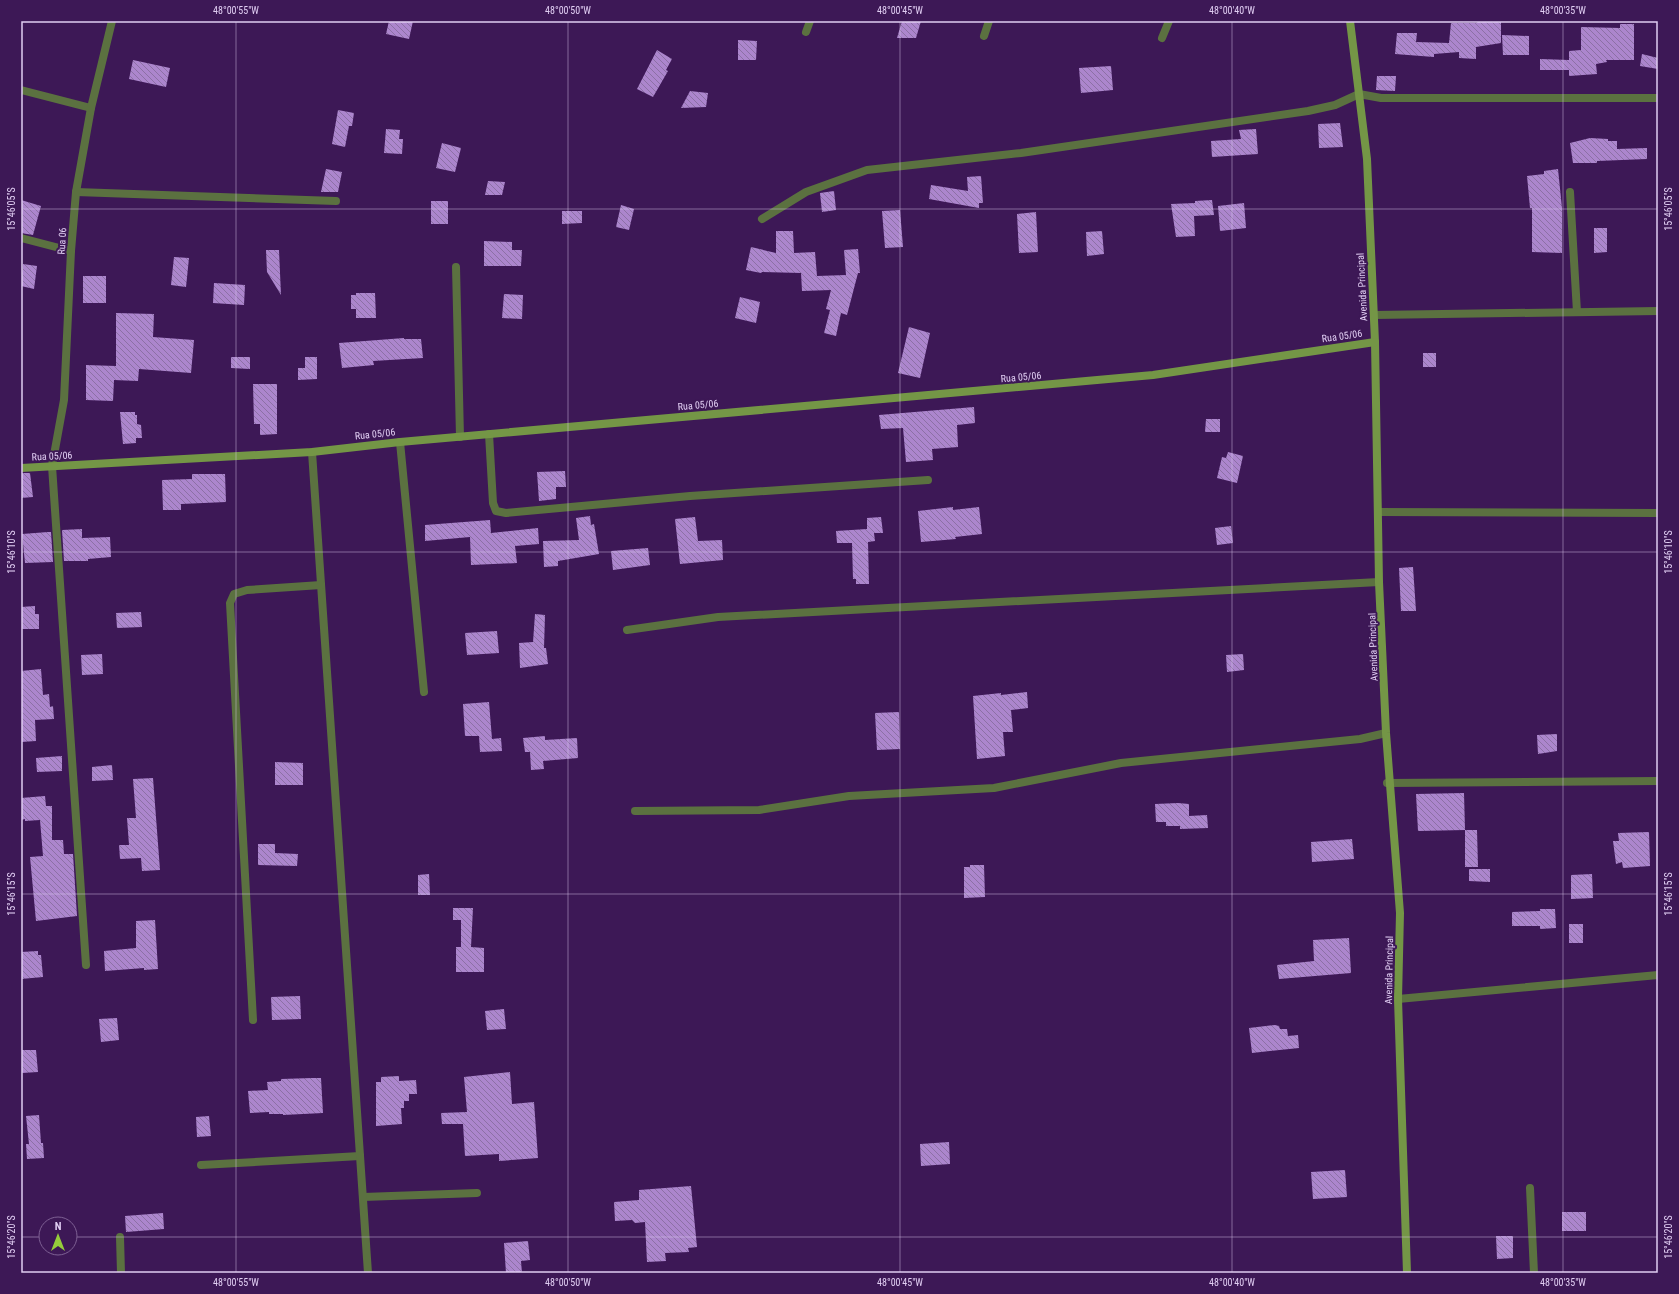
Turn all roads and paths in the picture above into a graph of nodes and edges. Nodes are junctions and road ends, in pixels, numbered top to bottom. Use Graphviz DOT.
graph roads {
  1 [pos="112,21"];
  2 [pos="810,21"];
  3 [pos="989,21"];
  4 [pos="1168,21"];
  5 [pos="1350,21"];
  6 [pos="806,32"];
  7 [pos="984,36"];
  8 [pos="1162,38"];
  9 [pos="21,90"];
  10 [pos="1359,94"];
  11 [pos="1658,98"];
  12 [pos="91,108"];
  13 [pos="76,192"];
  14 [pos="1570,192"];
  15 [pos="336,201"];
  16 [pos="762,219"];
  17 [pos="21,238"];
  18 [pos="71,251"];
  19 [pos="456,267"];
  20 [pos="1658,311"];
  21 [pos="1577,312"];
  22 [pos="1374,315"];
  23 [pos="1375,342"];
  24 [pos="489,434"];
  25 [pos="460,437"];
  26 [pos="400,442"];
  27 [pos="312,452"];
  28 [pos="52,466"];
  29 [pos="21,468"];
  30 [pos="928,480"];
  31 [pos="1378,512"];
  32 [pos="1658,513"];
  33 [pos="1379,582"];
  34 [pos="321,585"];
  35 [pos="627,630"];
  36 [pos="424,692"];
  37 [pos="1386,733"];
  38 [pos="1658,781"];
  39 [pos="1389,783"];
  40 [pos="635,811"];
  41 [pos="86,965"];
  42 [pos="1658,975"];
  43 [pos="1398,999"];
  44 [pos="253,1020"];
  45 [pos="360,1156"];
  46 [pos="200,1165"];
  47 [pos="1530,1188"];
  48 [pos="477,1193"];
  49 [pos="363,1196"];
  50 [pos="120,1237"];
  51 [pos="121,1273"];
  52 [pos="368,1273"];
  53 [pos="1407,1273"];
  54 [pos="1534,1273"];
  1 -- 12 [label="street, Rua 06"];
  2 -- 6 [label="street"];
  3 -- 7 [label="street"];
  4 -- 8 [label="street"];
  5 -- 10 [label="street, Avenida Principal"];
  9 -- 12 [label="street"];
  10 -- 11 [label="street"];
  10 -- 16 [label="street"];
  10 -- 22 [label="street, Avenida Principal"];
  12 -- 13 [label="street, Rua 06"];
  13 -- 15 [label="street"];
  13 -- 18 [label="street, Rua 06"];
  14 -- 21 [label="street"];
  17 -- 18 [label="street"];
  18 -- 28 [label="street, Rua 06"];
  19 -- 25 [label="street"];
  20 -- 21 [label="street"];
  21 -- 22 [label="street"];
  22 -- 23 [label="street, Avenida Principal"];
  23 -- 24 [label="street, Rua 05/06"];
  23 -- 31 [label="street, Avenida Principal"];
  24 -- 25 [label="street, Rua 05/06"];
  24 -- 30 [label="street"];
  25 -- 26 [label="street, Rua 05/06"];
  26 -- 27 [label="street, Rua 05/06"];
  26 -- 36 [label="street"];
  27 -- 28 [label="street, Rua 05/06"];
  27 -- 34 [label="street"];
  28 -- 29 [label="street, Rua 05/06"];
  28 -- 41 [label="street, Rua 06"];
  31 -- 32 [label="street"];
  31 -- 33 [label="street, Avenida Principal"];
  33 -- 35 [label="street"];
  33 -- 37 [label="street, Avenida Principal"];
  34 -- 44 [label="street"];
  34 -- 45 [label="street"];
  37 -- 39 [label="street, Avenida Principal"];
  37 -- 40 [label="street"];
  38 -- 39 [label="street"];
  39 -- 43 [label="street, Avenida Principal"];
  42 -- 43 [label="street"];
  43 -- 53 [label="street, Avenida Principal"];
  45 -- 46 [label="street"];
  45 -- 49 [label="street"];
  47 -- 54 [label="street"];
  48 -- 49 [label="street"];
  49 -- 52 [label="street"];
  50 -- 51 [label="street"];
}
